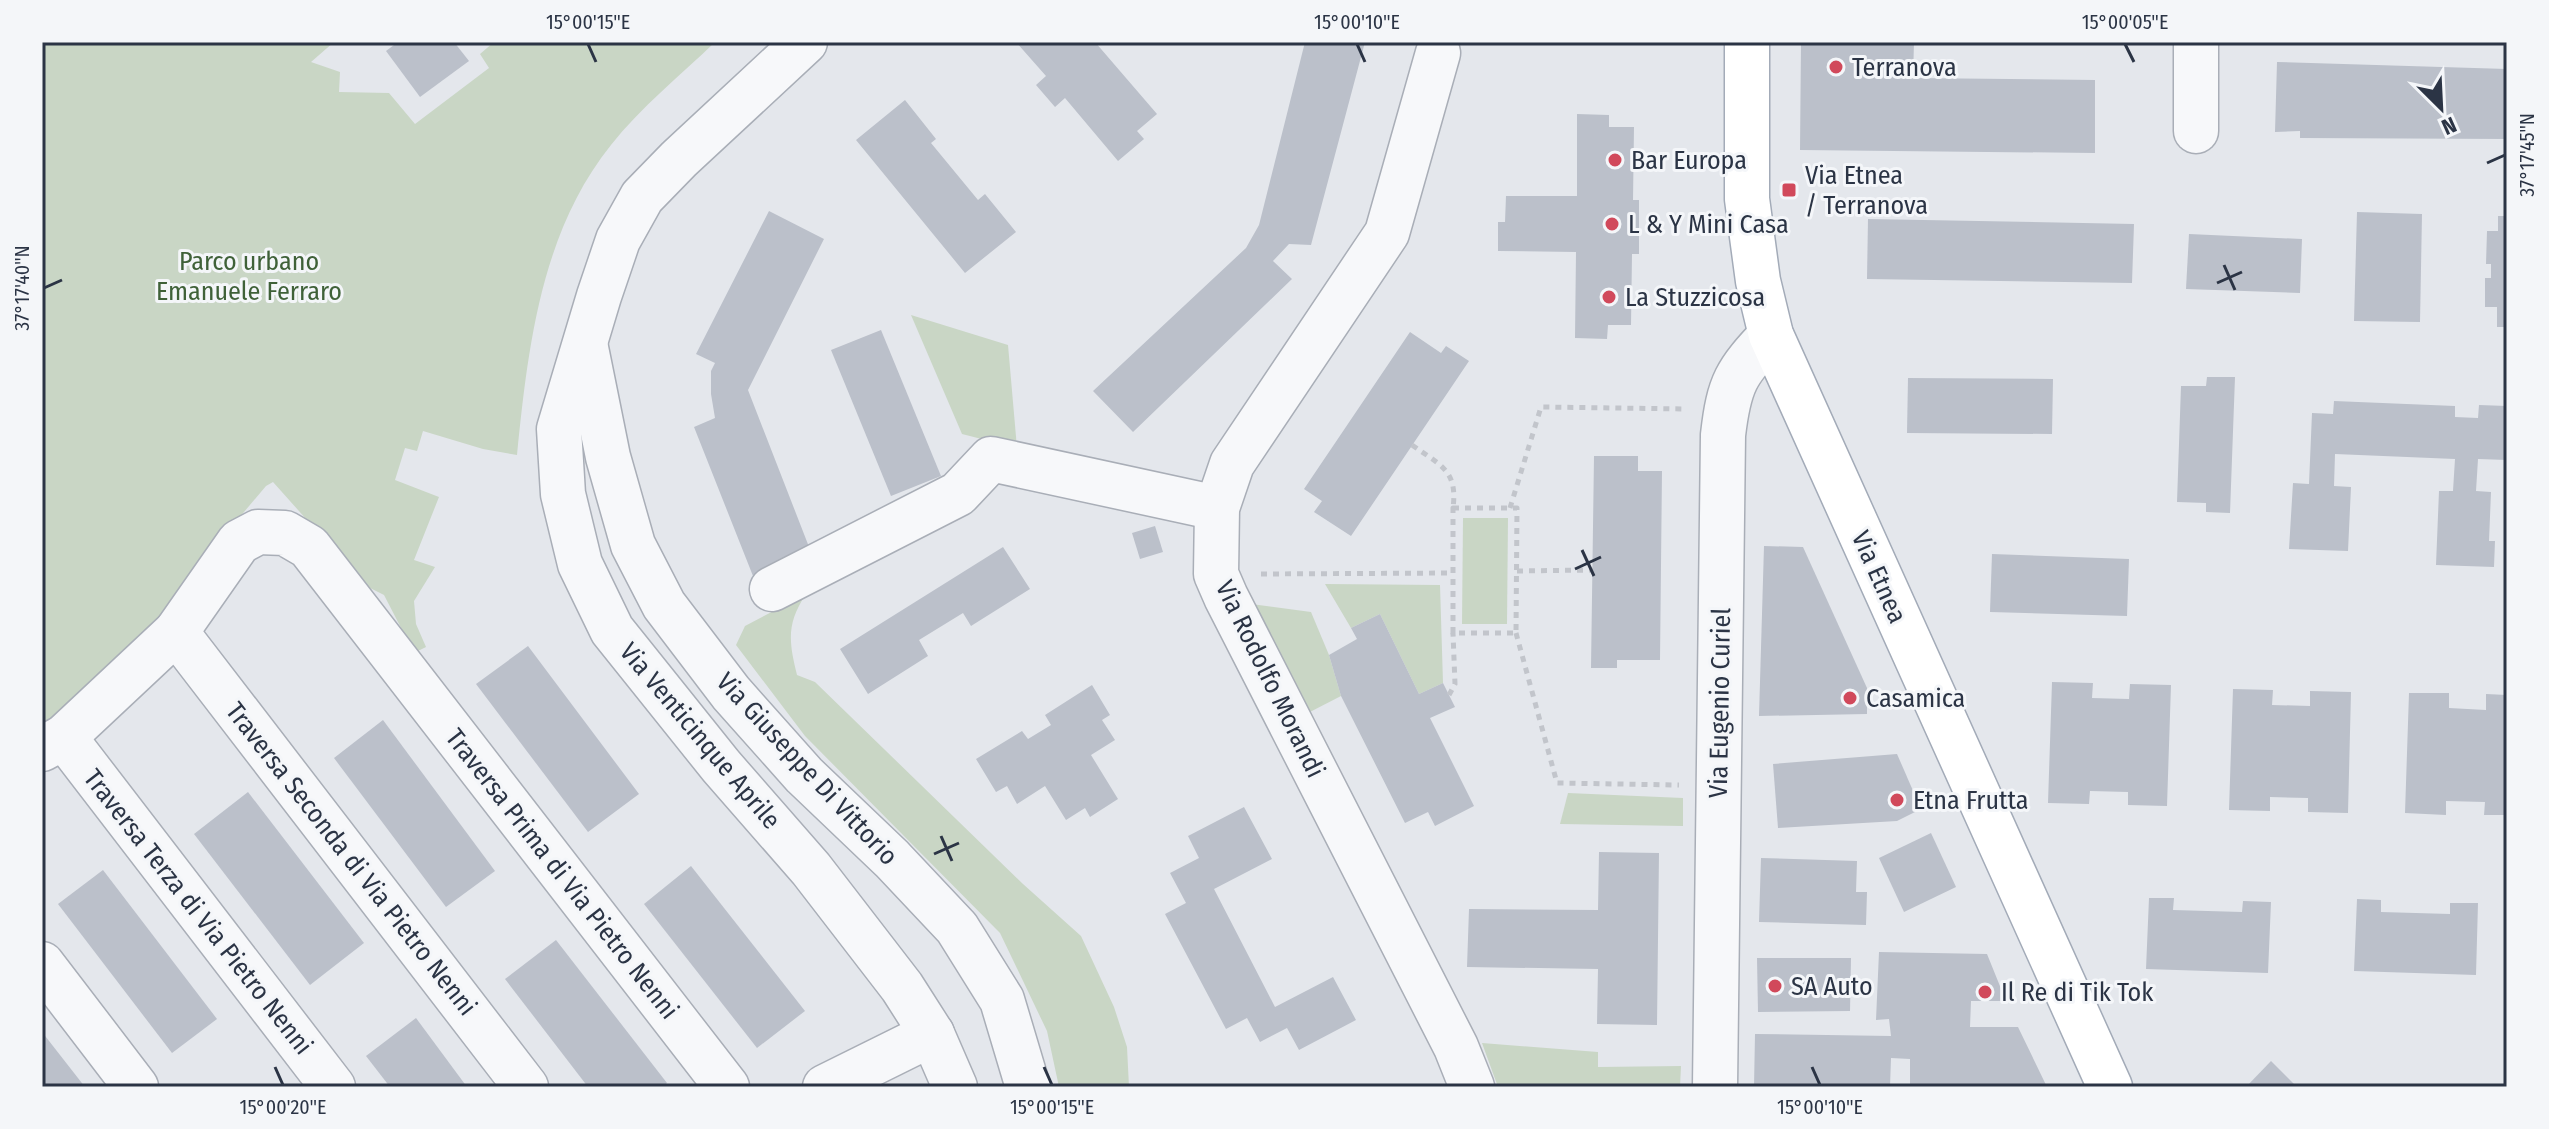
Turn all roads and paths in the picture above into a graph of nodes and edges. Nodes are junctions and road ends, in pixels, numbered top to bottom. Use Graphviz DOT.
graph roads {
  1 [pos="805,42"];
  2 [pos="1747,42"];
  3 [pos="2196,42"];
  4 [pos="1438,53"];
  5 [pos="2196,131"];
  6 [pos="1771,335"];
  7 [pos="585,346"];
  8 [pos="1726,409"];
  9 [pos="1412,445"];
  10 [pos="1217,508"];
  11 [pos="1453,508"];
  12 [pos="1510,508"];
  13 [pos="1593,570"];
  14 [pos="1517,571"];
  15 [pos="1453,573"];
  16 [pos="1216,574"];
  17 [pos="772,589"];
  18 [pos="176,632"];
  19 [pos="1453,633"];
  20 [pos="1516,633"];
  21 [pos="1449,695"];
  22 [pos="53,743"];
  23 [pos="1720,785"];
  24 [pos="42,964"];
  25 [pos="932,1034"];
  26 [pos="136,1087"];
  27 [pos="333,1087"];
  28 [pos="526,1087"];
  29 [pos="727,1087"];
  30 [pos="825,1087"];
  31 [pos="955,1087"];
  32 [pos="1028,1087"];
  33 [pos="1472,1087"];
  34 [pos="1715,1087"];
  35 [pos="2110,1087"];
  1 -- 7 [label="street, Via Giuseppe Di Vittorio"];
  2 -- 6 [label="main road, Via Etnea"];
  3 -- 5 [label="street"];
  4 -- 10 [label="street, Via Rodolfo Morandi"];
  6 -- 8 [label="street, Via Eugenio Curiel"];
  6 -- 35 [label="main road, Via Etnea"];
  7 -- 25 [label="street, Via Venticinque Aprile"];
  7 -- 32 [label="street, Via Giuseppe Di Vittorio"];
  8 -- 12 [label="path"];
  8 -- 23 [label="street, Via Eugenio Curiel"];
  9 -- 11 [label="path"];
  10 -- 16 [label="street, Via Rodolfo Morandi"];
  10 -- 17 [label="street"];
  11 -- 12 [label="path"];
  11 -- 15 [label="path"];
  12 -- 14 [label="path"];
  13 -- 14 [label="path"];
  14 -- 20 [label="path"];
  15 -- 16 [label="path"];
  15 -- 19 [label="path"];
  16 -- 33 [label="street, Via Rodolfo Morandi"];
  18 -- 22 [label="street"];
  18 -- 28 [label="street, Traversa Seconda di Via Pietro Nenni"];
  18 -- 29 [label="street, Traversa Prima di Via Pietro Nenni"];
  19 -- 20 [label="path"];
  19 -- 21 [label="path"];
  20 -- 23 [label="path"];
  22 -- 27 [label="street, Traversa Terza di Via Pietro Nenni"];
  23 -- 34 [label="street, Via Eugenio Curiel"];
  24 -- 26 [label="street"];
  25 -- 30 [label="street"];
  25 -- 31 [label="street, Via Venticinque Aprile"];
}
